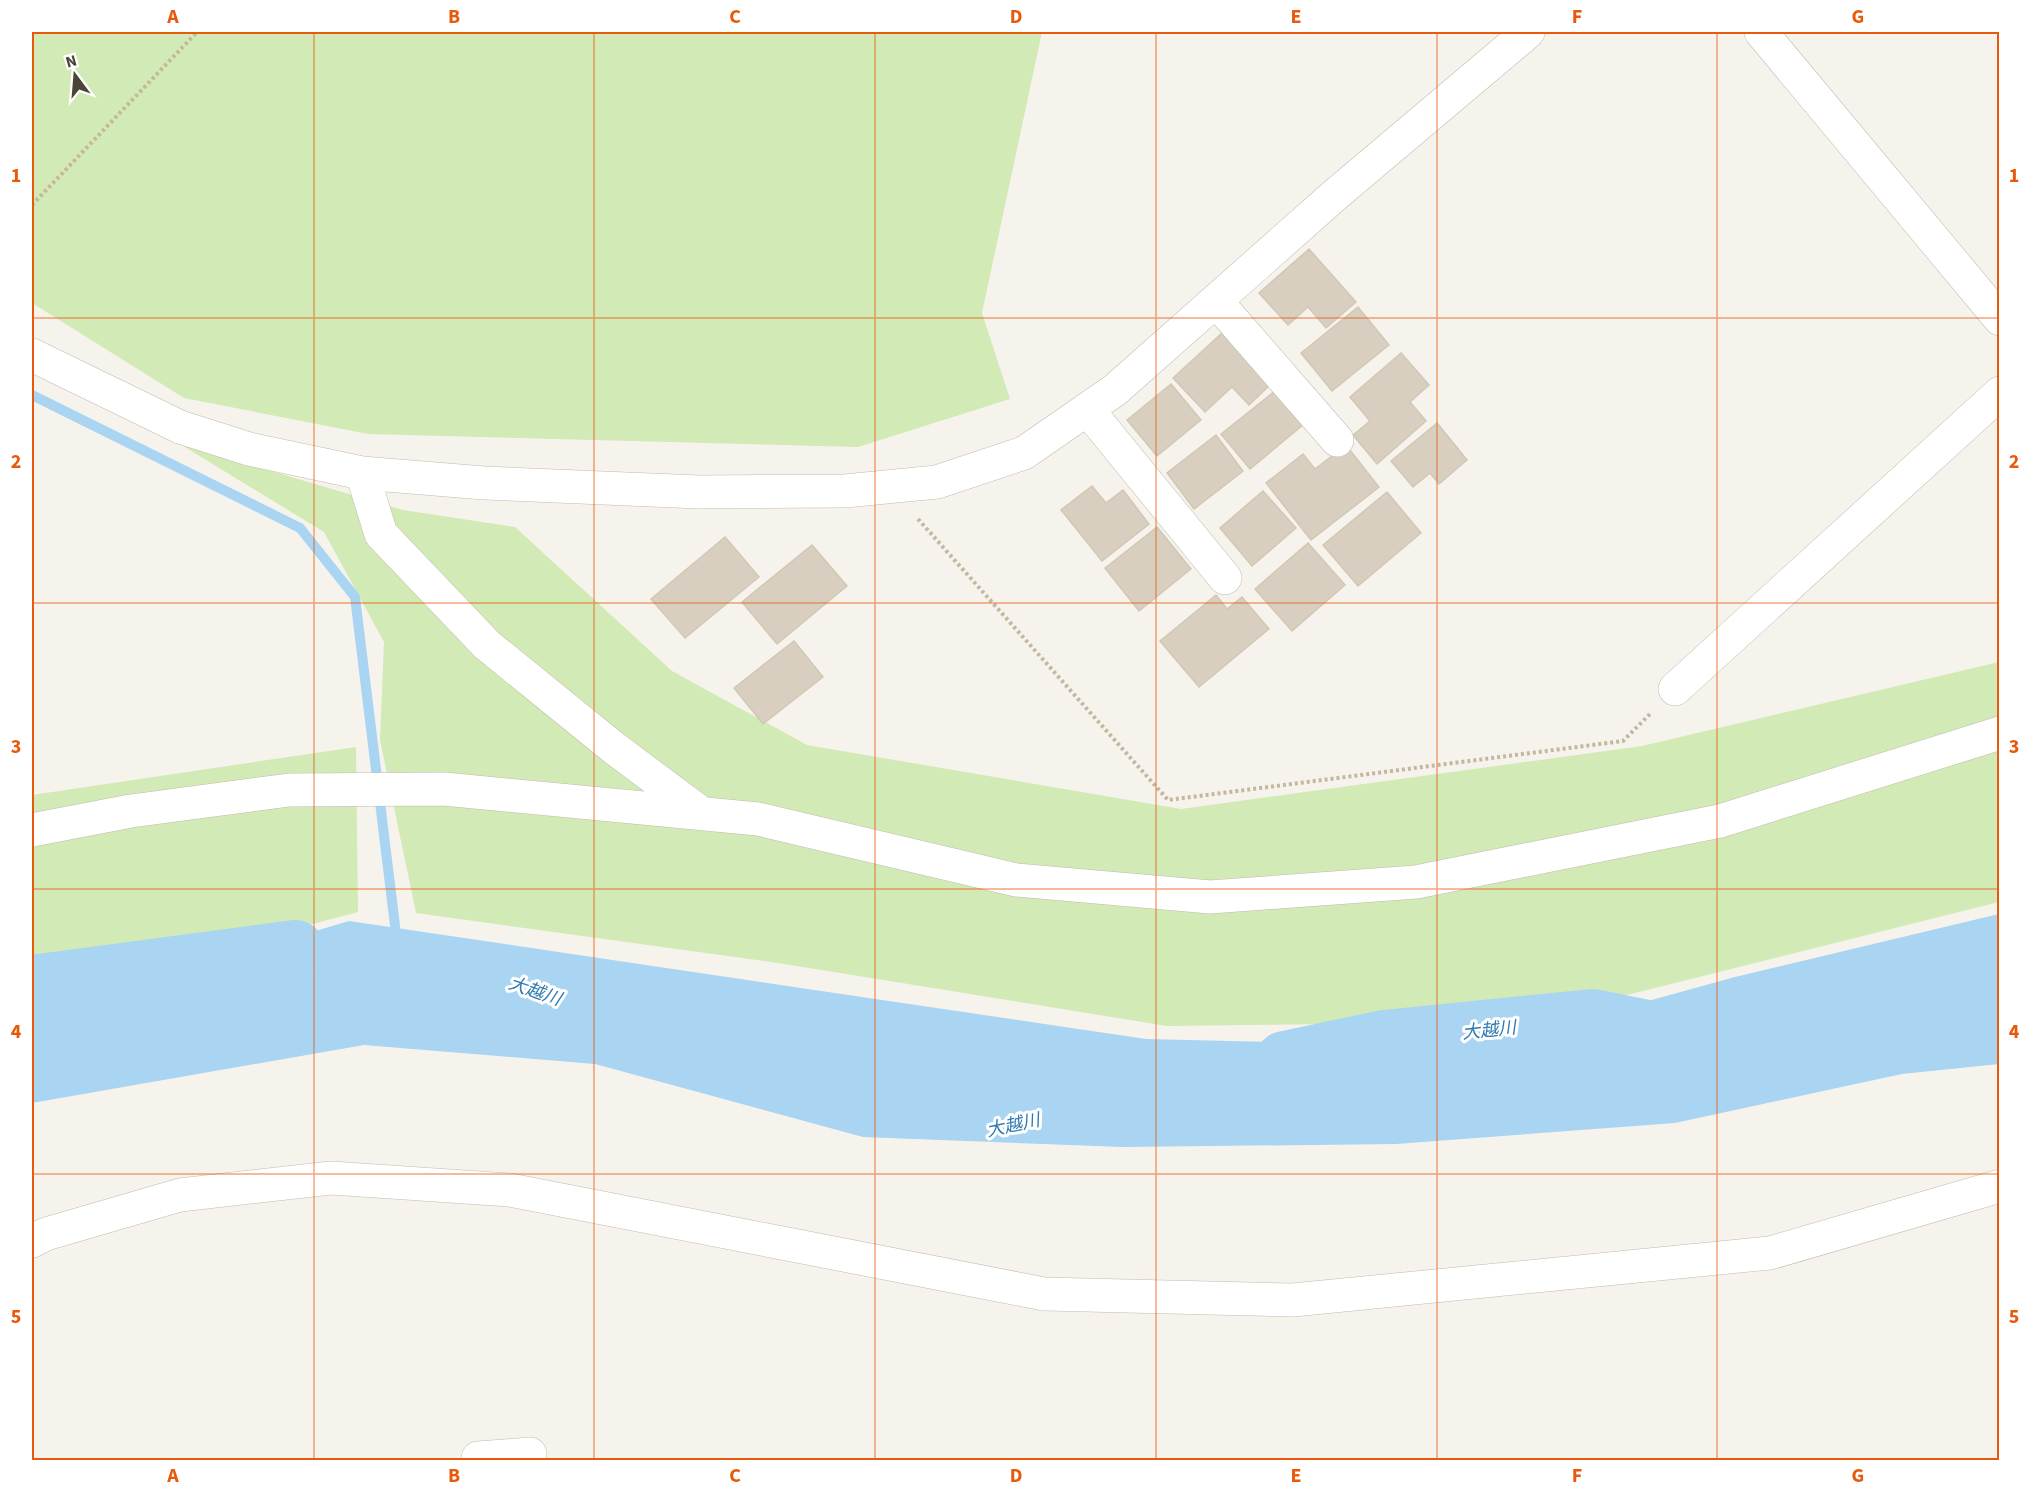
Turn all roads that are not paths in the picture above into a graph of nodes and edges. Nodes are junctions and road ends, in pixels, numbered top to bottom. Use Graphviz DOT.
graph roads {
  1 [pos="1528,32"];
  2 [pos="1761,32"];
  3 [pos="1216,301"];
  4 [pos="2000,319"];
  5 [pos="32,355"];
  6 [pos="2000,393"];
  7 [pos="1087,410"];
  8 [pos="1337,440"];
  9 [pos="362,473"];
  10 [pos="1225,578"];
  11 [pos="1675,689"];
  12 [pos="2000,733"];
  13 [pos="701,813"];
  14 [pos="32,830"];
  15 [pos="2000,1186"];
  16 [pos="32,1241"];
  17 [pos="530,1454"];
  18 [pos="478,1461"];
  1 -- 3 [label="street"];
  2 -- 4 [label="street"];
  3 -- 7 [label="street"];
  3 -- 8 [label="street"];
  5 -- 9 [label="street"];
  6 -- 11 [label="street"];
  7 -- 9 [label="street"];
  7 -- 10 [label="street"];
  9 -- 13 [label="street"];
  12 -- 13 [label="street"];
  13 -- 14 [label="street"];
  15 -- 16 [label="street"];
  17 -- 18 [label="street"];
}
